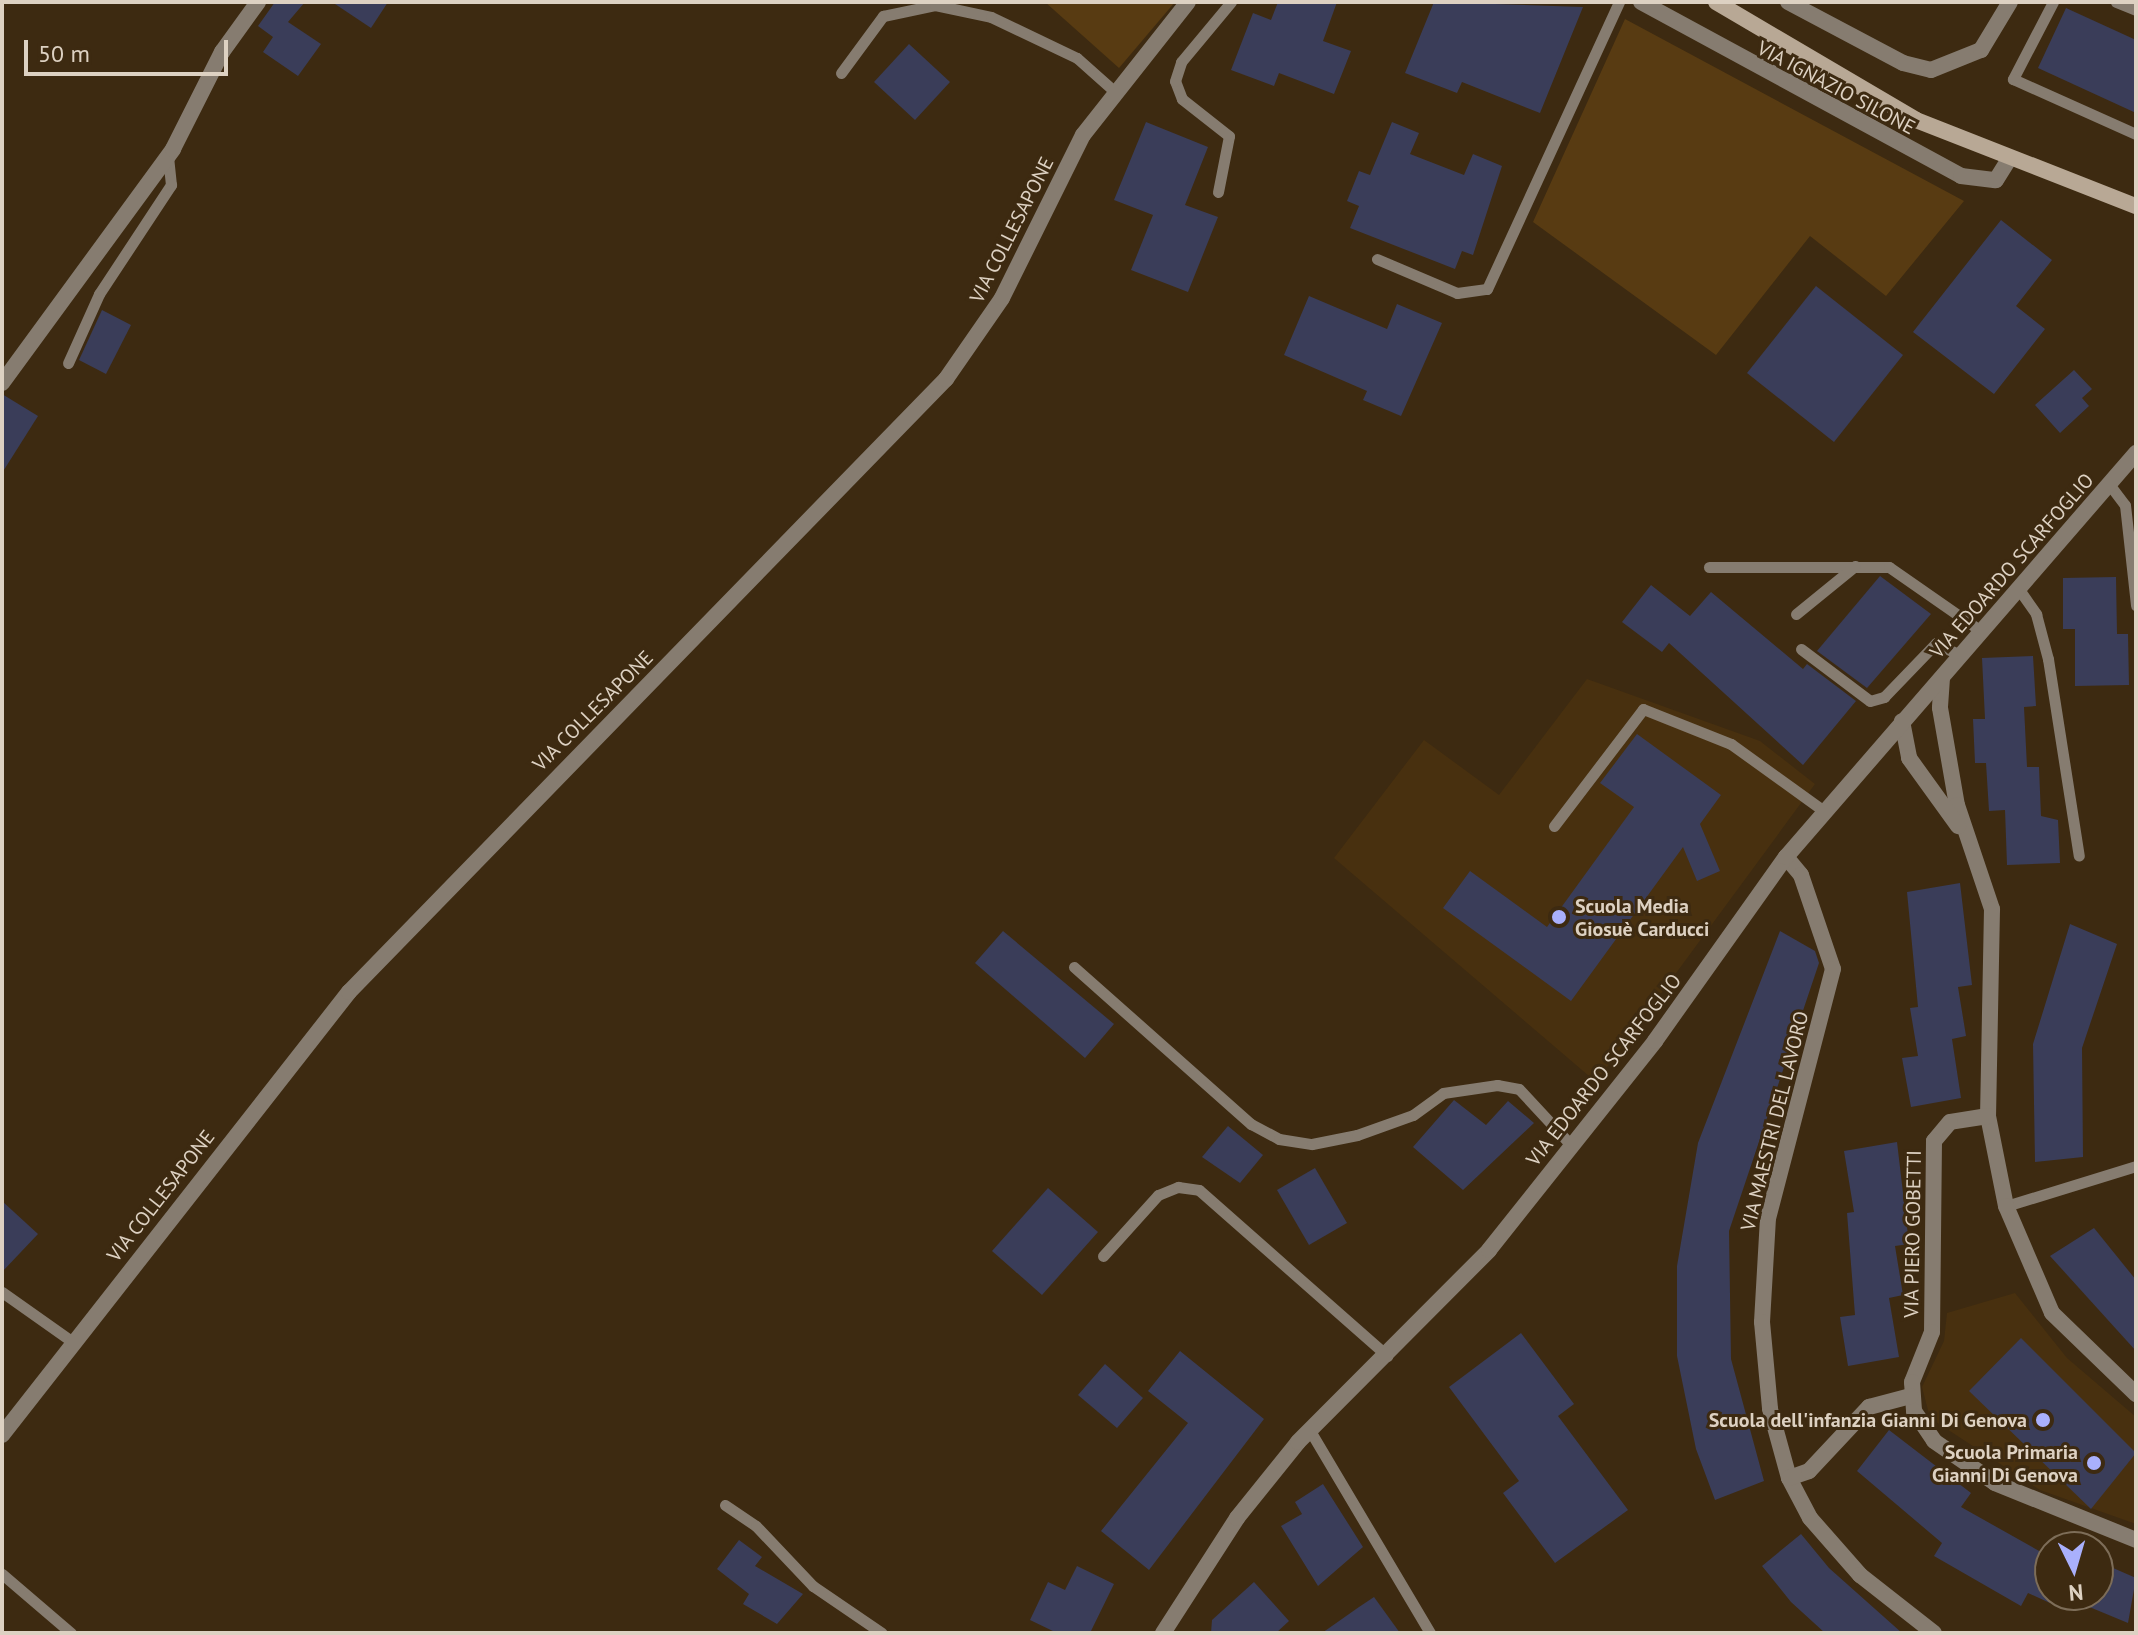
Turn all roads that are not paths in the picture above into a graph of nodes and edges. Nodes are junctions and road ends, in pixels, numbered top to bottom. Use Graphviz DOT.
graph roads {
  1 [pos="258,2"];
  2 [pos="1188,2"];
  3 [pos="1231,2"];
  4 [pos="1619,2"];
  5 [pos="1641,2"];
  6 [pos="1716,2"];
  7 [pos="1788,2"];
  8 [pos="2010,2"];
  9 [pos="2053,2"];
  10 [pos="2116,2"];
  11 [pos="2136,10"];
  12 [pos="841,73"];
  13 [pos="1114,91"];
  14 [pos="2136,134"];
  15 [pos="168,156"];
  16 [pos="2009,159"];
  17 [pos="1218,192"];
  18 [pos="2136,206"];
  19 [pos="1377,259"];
  20 [pos="68,363"];
  21 [pos="2,383"];
  22 [pos="2136,453"];
  23 [pos="2109,484"];
  24 [pos="1856,566"];
  25 [pos="1709,567"];
  26 [pos="2018,588"];
  27 [pos="2136,605"];
  28 [pos="1796,614"];
  29 [pos="1981,631"];
  30 [pos="1801,649"];
  31 [pos="1961,656"];
  32 [pos="1942,678"];
  33 [pos="1907,715"];
  34 [pos="1946,743"];
  35 [pos="1874,751"];
  36 [pos="1913,764"];
  37 [pos="1824,811"];
  38 [pos="1554,826"];
  39 [pos="1966,837"];
  40 [pos="2079,856"];
  41 [pos="1786,857"];
  42 [pos="1074,967"];
  43 [pos="1988,1116"];
  44 [pos="1572,1146"];
  45 [pos="2136,1166"];
  46 [pos="2006,1206"];
  47 [pos="1103,1256"];
  48 [pos="2,1292"];
  49 [pos="73,1342"];
  50 [pos="1387,1356"];
  51 [pos="2136,1394"];
  52 [pos="1911,1396"];
  53 [pos="1309,1429"];
  54 [pos="3,1432"];
  55 [pos="1789,1478"];
  56 [pos="725,1505"];
  57 [pos="2136,1540"];
  58 [pos="2,1574"];
  59 [pos="71,1633"];
  60 [pos="882,1633"];
  61 [pos="1163,1633"];
  62 [pos="1430,1633"];
  63 [pos="1934,1633"];
  1 -- 15 [label="street"];
  2 -- 13 [label="street, VIA COLLESAPONE"];
  3 -- 17 [label="lane"];
  4 -- 19 [label="lane"];
  5 -- 16 [label="street, VIA IGNAZIO SILONE"];
  6 -- 16 [label="street, VIA IGNAZIO SILONE"];
  7 -- 8 [label="street"];
  9 -- 14 [label="lane"];
  10 -- 11 [label="lane"];
  12 -- 13 [label="lane"];
  13 -- 49 [label="street, VIA COLLESAPONE"];
  15 -- 20 [label="lane"];
  15 -- 21 [label="street"];
  16 -- 18 [label="street, VIA IGNAZIO SILONE"];
  22 -- 23 [label="street, VIA EDOARDO SCARFOGLIO"];
  23 -- 26 [label="street, VIA EDOARDO SCARFOGLIO"];
  23 -- 27 [label="lane"];
  24 -- 25 [label="lane"];
  24 -- 28 [label="lane"];
  24 -- 29 [label="lane"];
  26 -- 29 [label="street, VIA EDOARDO SCARFOGLIO"];
  26 -- 40 [label="lane"];
  29 -- 31 [label="street, VIA EDOARDO SCARFOGLIO"];
  30 -- 31 [label="lane"];
  31 -- 32 [label="street, VIA EDOARDO SCARFOGLIO"];
  32 -- 33 [label="street, VIA EDOARDO SCARFOGLIO"];
  32 -- 34 [label="street"];
  33 -- 34 [label="street"];
  33 -- 35 [label="street, VIA EDOARDO SCARFOGLIO"];
  33 -- 36 [label="street"];
  34 -- 39 [label="street"];
  35 -- 36 [label="street"];
  35 -- 37 [label="street, VIA EDOARDO SCARFOGLIO"];
  36 -- 39 [label="street"];
  37 -- 38 [label="lane"];
  37 -- 41 [label="street, VIA EDOARDO SCARFOGLIO"];
  39 -- 43 [label="street"];
  41 -- 44 [label="street, VIA EDOARDO SCARFOGLIO"];
  41 -- 55 [label="street, VIA MAESTRI DEL LAVORO"];
  42 -- 44 [label="lane"];
  43 -- 46 [label="street"];
  43 -- 52 [label="street, VIA PIERO GOBETTI"];
  44 -- 50 [label="street, VIA EDOARDO SCARFOGLIO"];
  45 -- 46 [label="lane"];
  46 -- 51 [label="street"];
  47 -- 50 [label="lane"];
  48 -- 49 [label="lane"];
  49 -- 54 [label="street, VIA COLLESAPONE"];
  50 -- 53 [label="street, VIA EDOARDO SCARFOGLIO"];
  52 -- 55 [label="street"];
  52 -- 57 [label="street"];
  53 -- 61 [label="street, VIA EDOARDO SCARFOGLIO"];
  53 -- 62 [label="lane"];
  55 -- 63 [label="street, VIA MAESTRI DEL LAVORO"];
  56 -- 60 [label="lane"];
  58 -- 59 [label="lane"];
}
